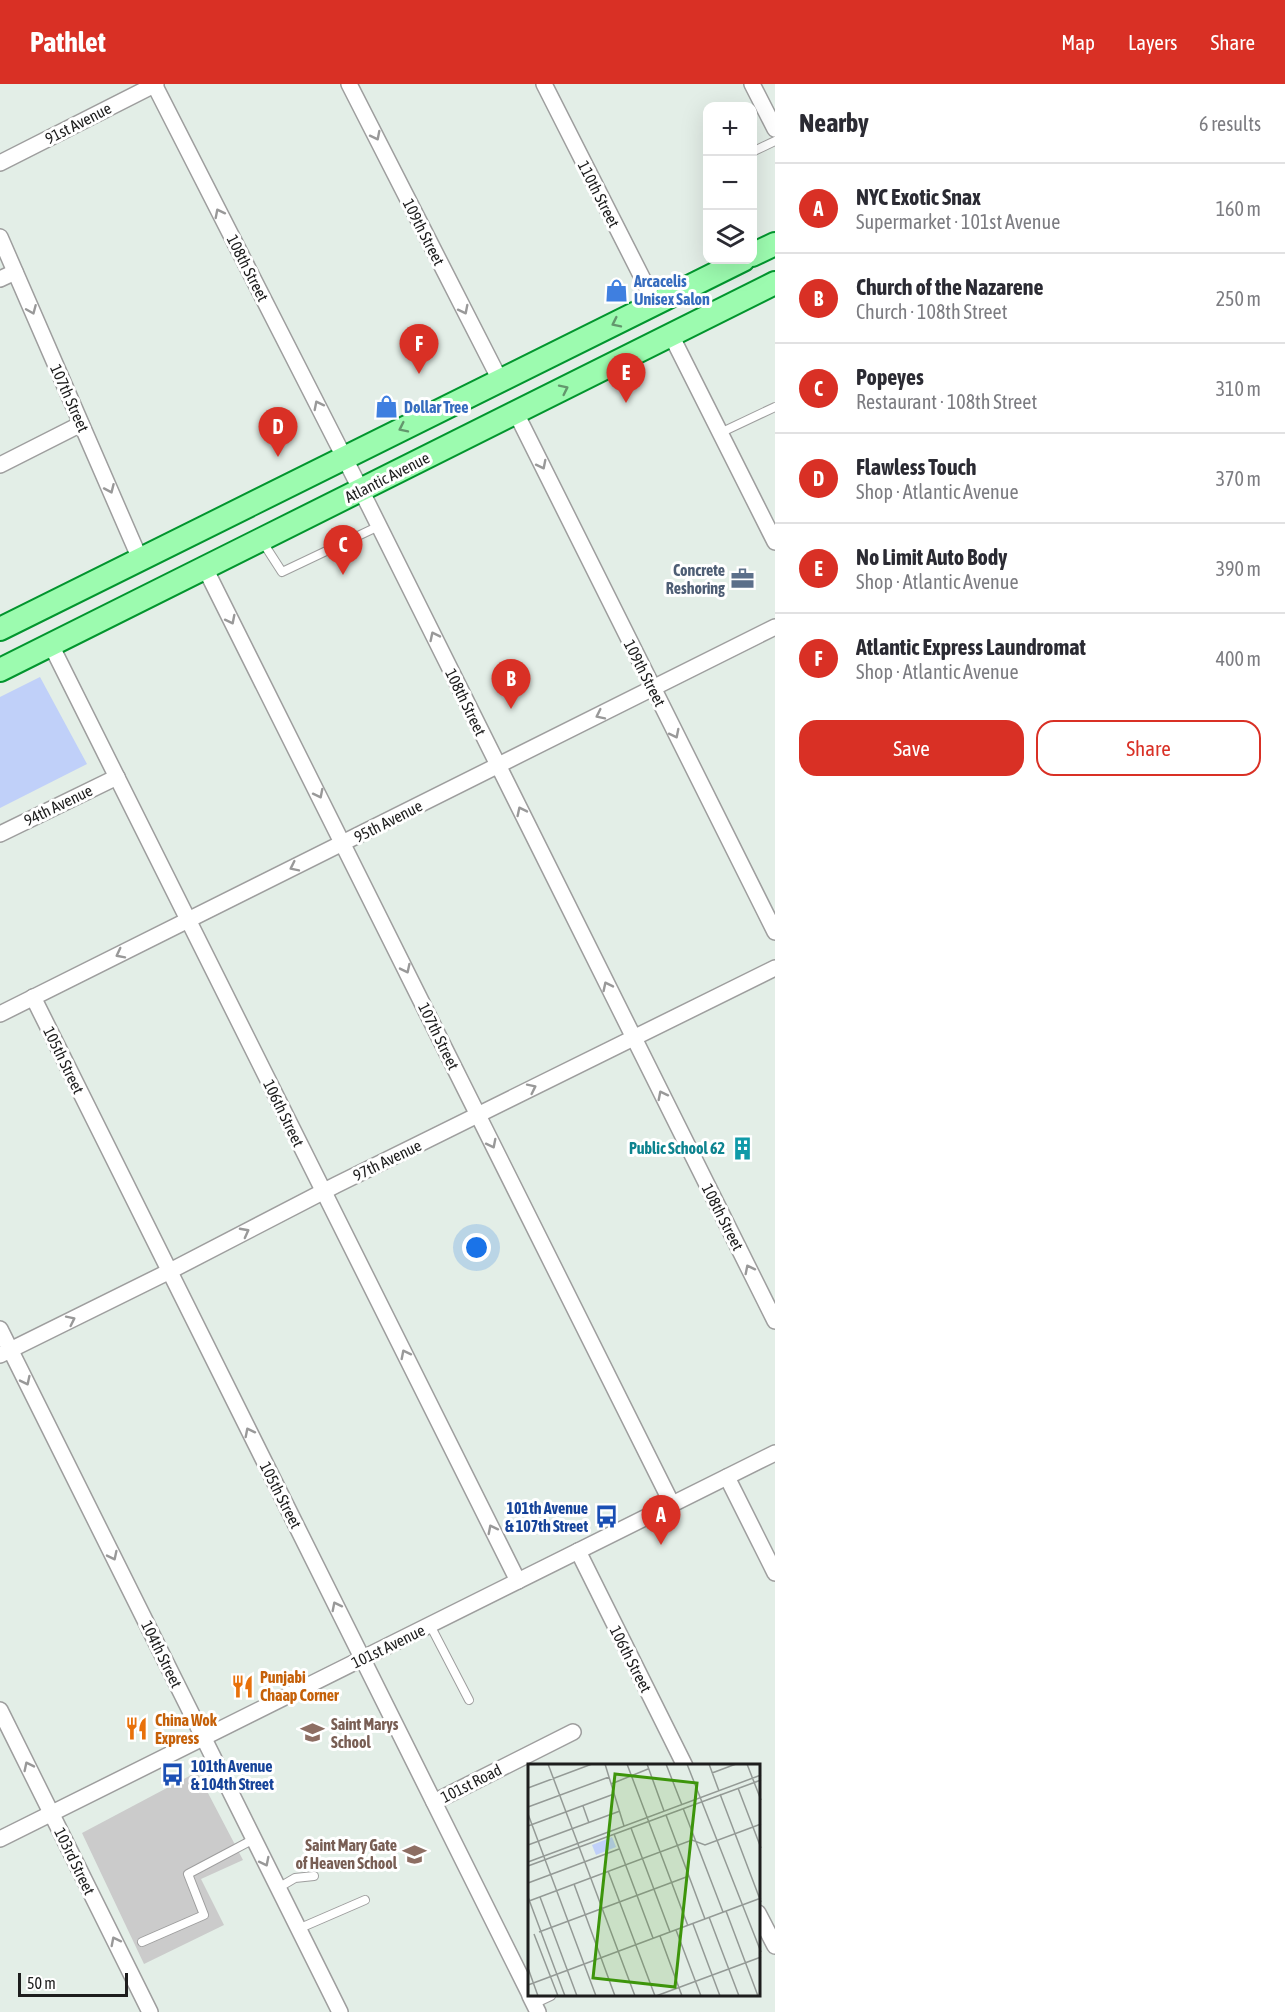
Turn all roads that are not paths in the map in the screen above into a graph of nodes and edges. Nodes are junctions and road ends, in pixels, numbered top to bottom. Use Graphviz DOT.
graph roads {
  1 [pos="155,84"];
  2 [pos="349,84"];
  3 [pos="544,84"];
  4 [pos="752,84"];
  5 [pos="775,129"];
  6 [pos="775,141"];
  7 [pos="757,150"];
  8 [pos="0,163"];
  9 [pos="0,237"];
  10 [pos="775,244"];
  11 [pos="757,253"];
  12 [pos="735,264"];
  13 [pos="15,272"];
  14 [pos="0,279"];
  15 [pos="775,283"];
  16 [pos="655,303"];
  17 [pos="671,335"];
  18 [pos="500,380"];
  19 [pos="775,407"];
  20 [pos="516,413"];
  21 [pos="81,424"];
  22 [pos="720,433"];
  23 [pos="344,457"];
  24 [pos="0,465"];
  25 [pos="361,490"];
  26 [pos="379,526"];
  27 [pos="261,540"];
  28 [pos="775,542"];
  29 [pos="140,559"];
  30 [pos="205,568"];
  31 [pos="775,627"];
  32 [pos="0,629"];
  33 [pos="51,645"];
  34 [pos="0,670"];
  35 [pos="653,689"];
  36 [pos="498,766"];
  37 [pos="117,777"];
  38 [pos="0,834"];
  39 [pos="343,843"];
  40 [pos="188,920"];
  41 [pos="775,932"];
  42 [pos="775,968"];
  43 [pos="33,997"];
  44 [pos="0,1014"];
  45 [pos="634,1038"];
  46 [pos="478,1115"];
  47 [pos="323,1191"];
  48 [pos="170,1272"];
  49 [pos="775,1321"];
  50 [pos="0,1329"];
  51 [pos="5,1352"];
  52 [pos="775,1453"];
  53 [pos="727,1477"];
  54 [pos="672,1504"];
  55 [pos="578,1551"];
  56 [pos="775,1573"];
  57 [pos="518,1581"];
  58 [pos="430,1625"];
  59 [pos="362,1658"];
  60 [pos="469,1700"];
  61 [pos="0,1710"];
  62 [pos="573,1732"];
  63 [pos="203,1738"];
  64 [pos="684,1764"];
  65 [pos="434,1802"];
  66 [pos="51,1813"];
  67 [pos="0,1839"];
  68 [pos="254,1839"];
  69 [pos="314,1876"];
  70 [pos="278,1888"];
  71 [pos="365,1900"];
  72 [pos="760,1915"];
  73 [pos="298,1929"];
  74 [pos="141,1942"];
  75 [pos="775,1946"];
  76 [pos="528,1991"];
  77 [pos="150,2012"];
  78 [pos="340,2012"];
  1 -- 8 [label="street, 91st Avenue"];
  23 -- 1 [label="street, 108th Street, one-way"];
  2 -- 18 [label="street, 109th Street, one-way"];
  3 -- 16 [label="street, 110th Street"];
  4 -- 5 [label="street"];
  6 -- 7 [label="lane"];
  9 -- 13 [label="street, 107th Street"];
  10 -- 11 [label="main road"];
  12 -- 16 [label="main road"];
  13 -- 14 [label="street"];
  13 -- 21 [label="street, 107th Street, one-way"];
  15 -- 17 [label="main road, Atlantic Avenue"];
  16 -- 18 [label="main road, one-way"];
  20 -- 17 [label="main road, Atlantic Avenue, one-way"];
  17 -- 22 [label="street"];
  18 -- 23 [label="main road, one-way"];
  19 -- 22 [label="lane"];
  20 -- 25 [label="main road, Atlantic Avenue"];
  20 -- 35 [label="street, 109th Street, one-way"];
  21 -- 24 [label="street"];
  21 -- 29 [label="street, 107th Street, one-way"];
  22 -- 28 [label="street"];
  23 -- 25 [label="street, 108th Street"];
  23 -- 29 [label="main road"];
  25 -- 26 [label="street, 108th Street"];
  25 -- 27 [label="main road, Atlantic Avenue"];
  26 -- 27 [label="lane"];
  36 -- 26 [label="street, 108th Street, one-way"];
  27 -- 30 [label="main road, Atlantic Avenue"];
  29 -- 32 [label="main road"];
  30 -- 33 [label="main road, Atlantic Avenue"];
  30 -- 39 [label="street, 107th Street, one-way"];
  31 -- 35 [label="street, 95th Avenue"];
  33 -- 34 [label="main road, Atlantic Avenue"];
  33 -- 37 [label="street, 106th Street"];
  35 -- 36 [label="street, 95th Avenue, one-way"];
  35 -- 41 [label="street, 109th Street, one-way"];
  36 -- 39 [label="street, 95th Avenue"];
  45 -- 36 [label="street, 108th Street, one-way"];
  37 -- 38 [label="street, 94th Avenue"];
  37 -- 40 [label="street, 106th Street"];
  39 -- 40 [label="street, 95th Avenue, one-way"];
  39 -- 46 [label="street, 107th Street, one-way"];
  40 -- 43 [label="street, 95th Avenue, one-way"];
  40 -- 47 [label="street, 106th Street"];
  42 -- 45 [label="street, 97th Avenue"];
  43 -- 44 [label="street, 95th Avenue"];
  43 -- 48 [label="street, 105th Street"];
  46 -- 45 [label="street, 97th Avenue, one-way"];
  49 -- 45 [label="street, 108th Street, one-way"];
  46 -- 47 [label="street, 97th Avenue"];
  46 -- 54 [label="street, 107th Street, one-way"];
  48 -- 47 [label="street, 97th Avenue, one-way"];
  57 -- 47 [label="street, 106th Street, one-way"];
  51 -- 48 [label="street, 97th Avenue, one-way"];
  59 -- 48 [label="street, 105th Street, one-way"];
  50 -- 51 [label="street, 104th Street"];
  51 -- 63 [label="street, 104th Street, one-way"];
  52 -- 53 [label="street, 101st Avenue"];
  53 -- 54 [label="street, 101st Avenue"];
  53 -- 56 [label="street"];
  54 -- 55 [label="street, 101st Avenue"];
  55 -- 57 [label="street, 101st Avenue"];
  55 -- 64 [label="street, 106th Street"];
  57 -- 58 [label="street, 101st Avenue"];
  58 -- 59 [label="street, 101st Avenue"];
  58 -- 60 [label="lane"];
  59 -- 63 [label="street, 101st Avenue"];
  59 -- 65 [label="street, 105th Street"];
  66 -- 61 [label="street, 103rd Street, one-way"];
  62 -- 65 [label="street, 101st Road"];
  63 -- 66 [label="street, 101st Avenue"];
  63 -- 68 [label="street, 104th Street"];
  65 -- 76 [label="street, 105th Street"];
  66 -- 67 [label="street, 101st Avenue"];
  77 -- 66 [label="street, 103rd Street, one-way"];
  68 -- 70 [label="street, 104th Street, one-way"];
  68 -- 74 [label="lane"];
  69 -- 70 [label="lane"];
  70 -- 73 [label="street, 104th Street"];
  71 -- 73 [label="lane"];
  72 -- 75 [label="street"];
  73 -- 78 [label="street, 104th Street"];
}
